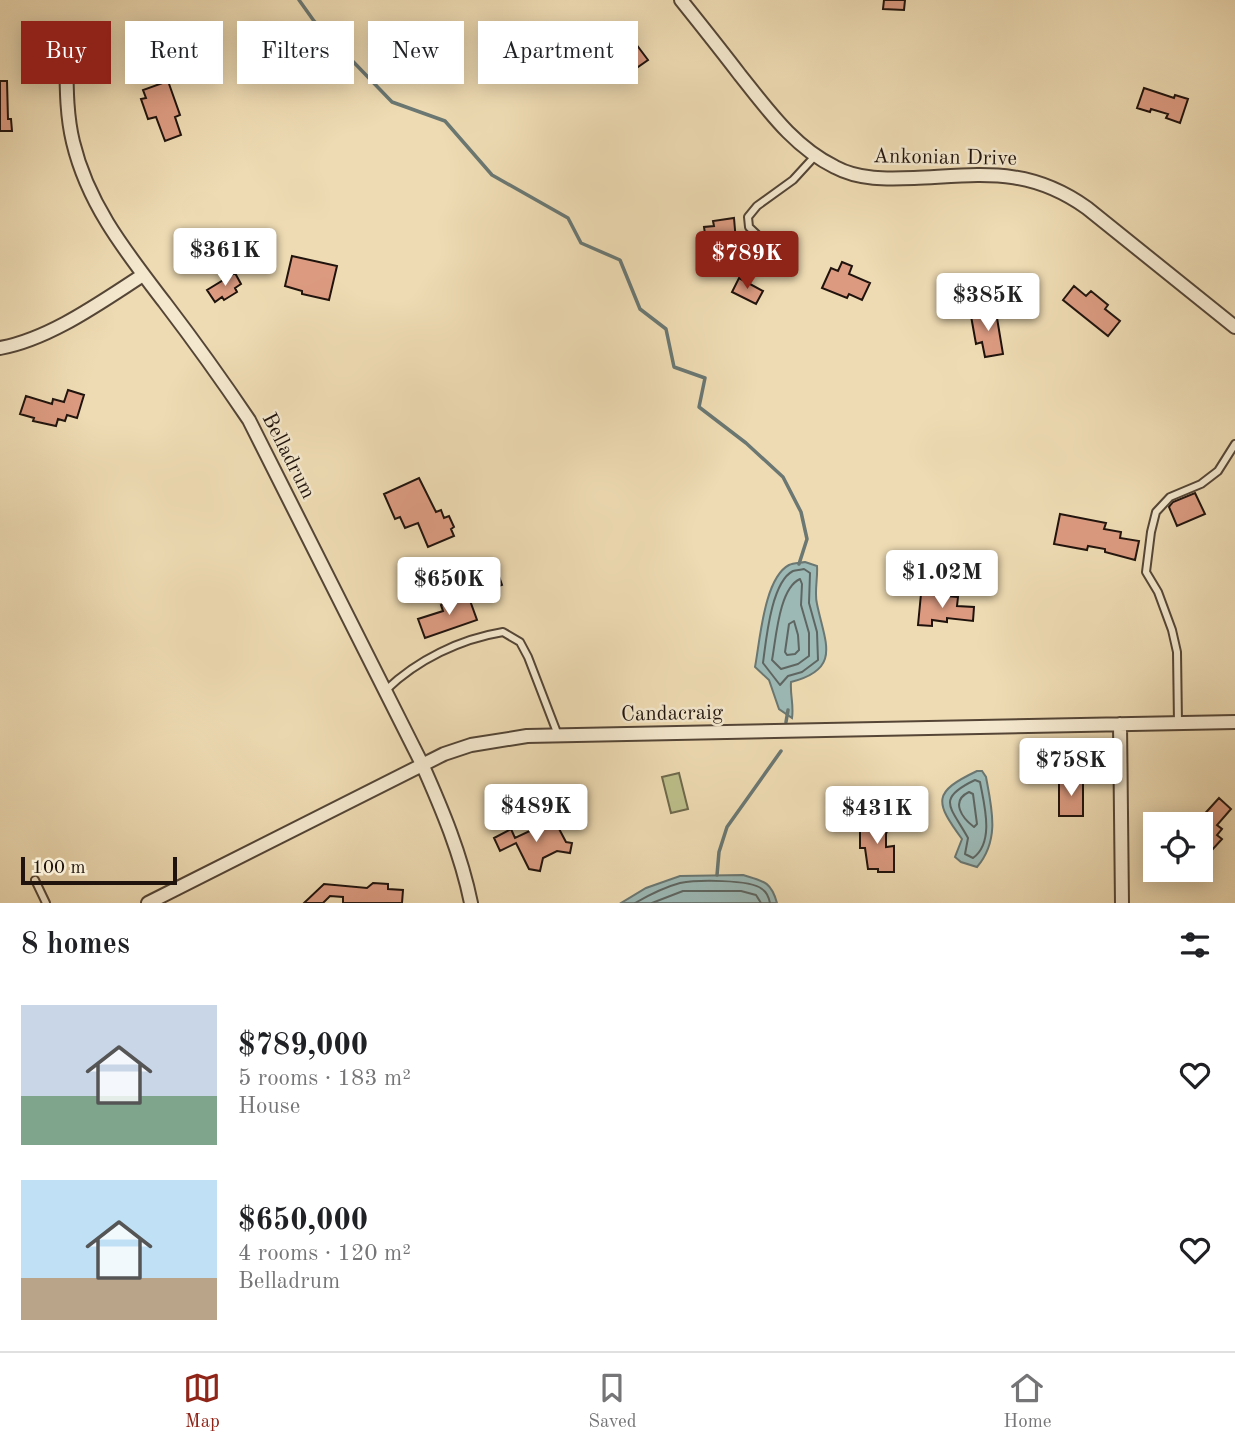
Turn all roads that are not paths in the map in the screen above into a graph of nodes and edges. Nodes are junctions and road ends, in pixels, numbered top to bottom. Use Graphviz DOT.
graph roads {
  1 [pos="681,0"];
  2 [pos="67,84"];
  3 [pos="815,156"];
  4 [pos="764,270"];
  5 [pos="144,275"];
  6 [pos="1235,327"];
  7 [pos="0,348"];
  8 [pos="1235,444"];
  9 [pos="385,691"];
  10 [pos="1235,722"];
  11 [pos="1178,723"];
  12 [pos="1120,724"];
  13 [pos="558,735"];
  14 [pos="422,764"];
  15 [pos="35,880"];
  16 [pos="46,903"];
  17 [pos="148,903"];
  18 [pos="471,903"];
  19 [pos="1122,903"];
  1 -- 3 [label="street, Ankonian Drive"];
  2 -- 5 [label="street, Belladrum"];
  3 -- 4 [label="lane"];
  3 -- 6 [label="street, Ankonian Drive"];
  5 -- 7 [label="street"];
  5 -- 9 [label="street, Belladrum"];
  8 -- 11 [label="lane"];
  9 -- 13 [label="lane"];
  9 -- 14 [label="street, Belladrum"];
  10 -- 11 [label="street, Candacraig"];
  11 -- 12 [label="street, Candacraig"];
  12 -- 13 [label="street, Candacraig"];
  12 -- 19 [label="street"];
  13 -- 14 [label="street, Candacraig"];
  14 -- 17 [label="street, Candacraig"];
  14 -- 18 [label="street, Belladrum"];
  15 -- 16 [label="lane"];
}
